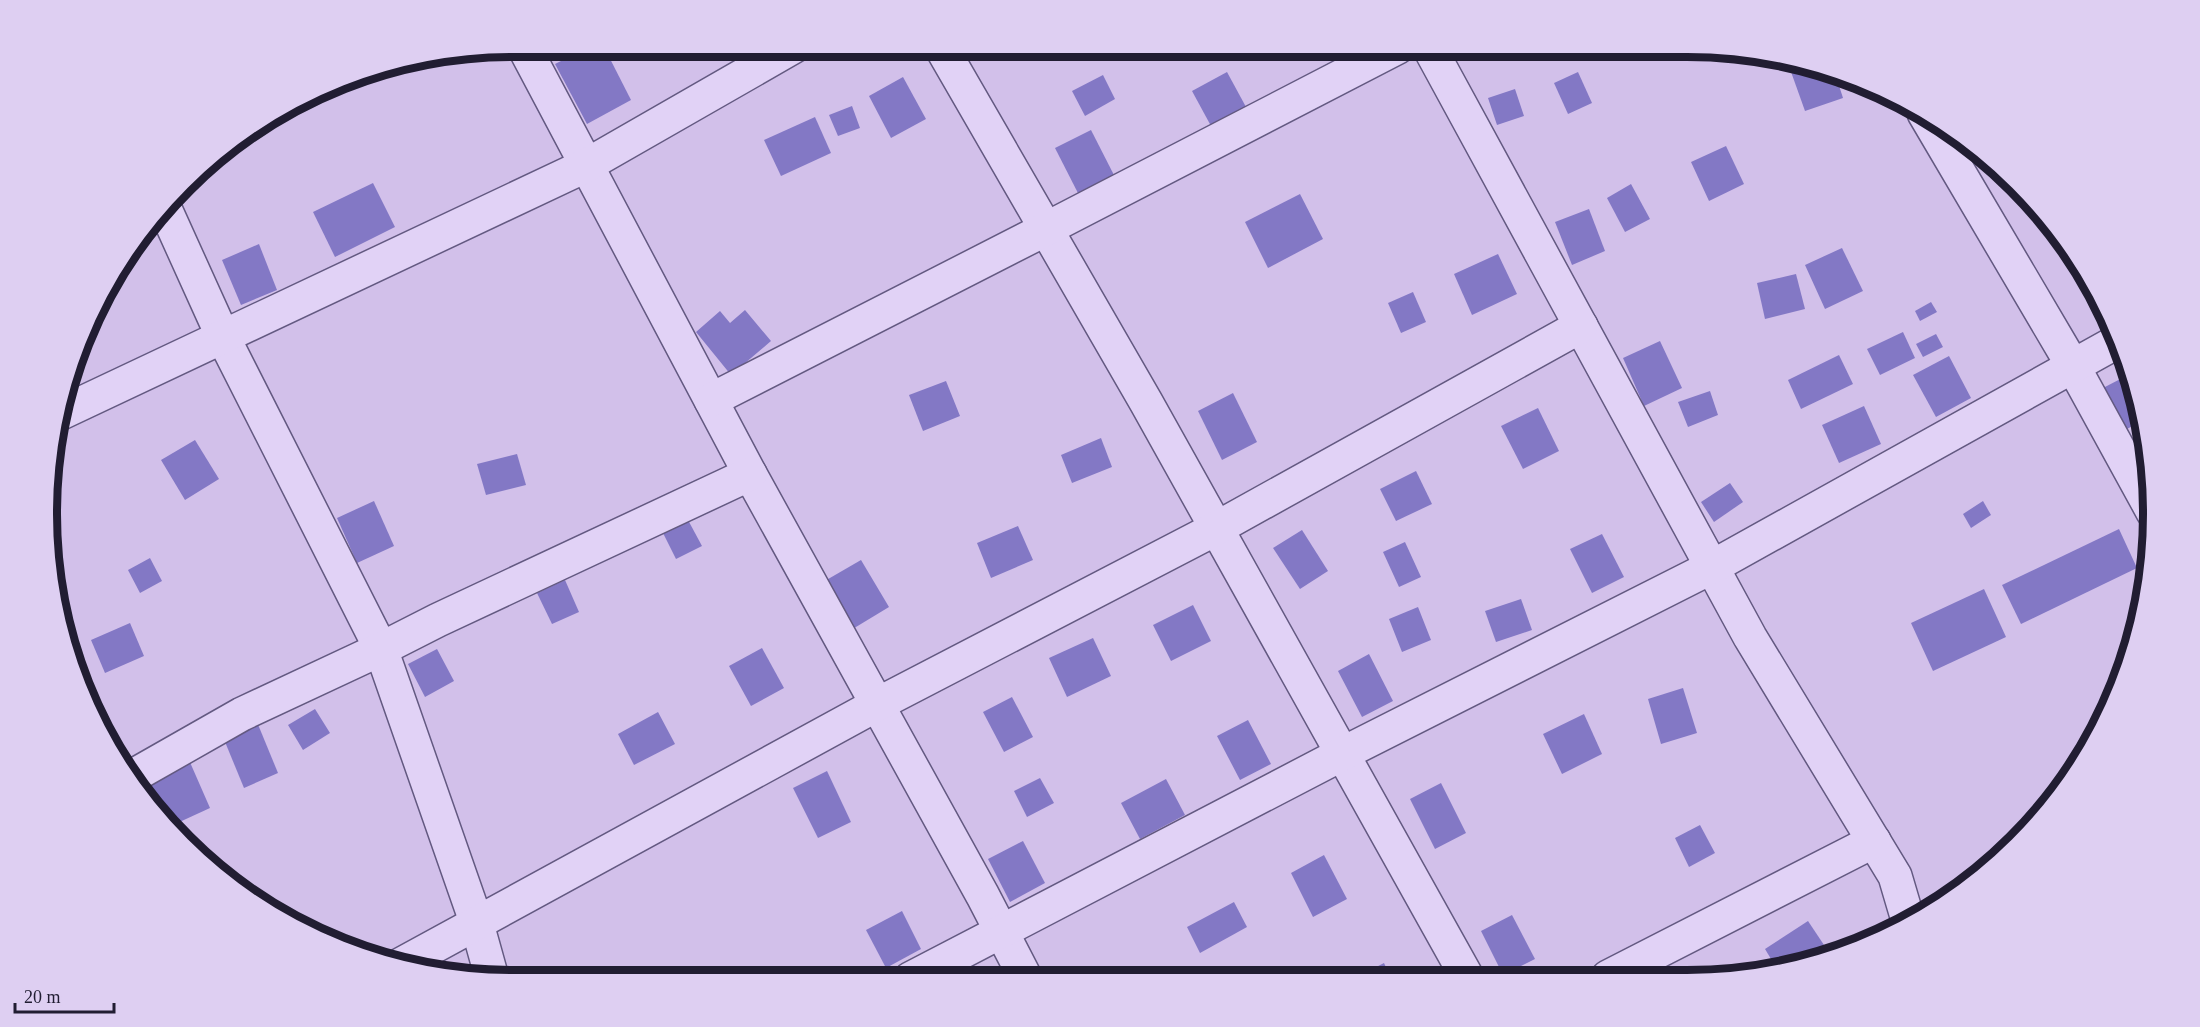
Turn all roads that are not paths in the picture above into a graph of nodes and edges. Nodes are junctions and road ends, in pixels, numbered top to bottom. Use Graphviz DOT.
graph roads {
  1 [pos="531,57"];
  2 [pos="775,57"];
  3 [pos="947,57"];
  4 [pos="1377,57"];
  5 [pos="1435,57"];
  6 [pos="1934,130"];
  7 [pos="587,165"];
  8 [pos="168,215"];
  9 [pos="1046,230"];
  10 [pos="1581,326"];
  11 [pos="223,338"];
  12 [pos="2110,345"];
  13 [pos="2073,366"];
  14 [pos="711,400"];
  15 [pos="70,409"];
  16 [pos="750,474"];
  17 [pos="2142,492"];
  18 [pos="1217,528"];
  19 [pos="1712,567"];
  20 [pos="381,649"];
  21 [pos="878,704"];
  22 [pos="1344,753"];
  23 [pos="138,773"];
  24 [pos="1874,842"];
  25 [pos="1906,914"];
  26 [pos="477,924"];
  27 [pos="1002,932"];
  28 [pos="413,958"];
  29 [pos="490,969"];
  30 [pos="928,970"];
  31 [pos="1021,970"];
  32 [pos="1463,970"];
  33 [pos="1622,970"];
  1 -- 7 [label="street"];
  2 -- 7 [label="street"];
  3 -- 9 [label="street"];
  4 -- 9 [label="street"];
  5 -- 10 [label="street"];
  6 -- 13 [label="street"];
  7 -- 11 [label="street"];
  7 -- 14 [label="street"];
  8 -- 11 [label="street"];
  9 -- 14 [label="street"];
  9 -- 18 [label="street"];
  10 -- 18 [label="street"];
  10 -- 19 [label="street"];
  11 -- 15 [label="street"];
  11 -- 20 [label="street"];
  12 -- 13 [label="street"];
  13 -- 17 [label="street"];
  13 -- 19 [label="street"];
  14 -- 16 [label="street"];
  16 -- 20 [label="street"];
  16 -- 21 [label="street"];
  18 -- 21 [label="street"];
  18 -- 22 [label="street"];
  19 -- 22 [label="street"];
  19 -- 24 [label="street"];
  20 -- 23 [label="street"];
  20 -- 26 [label="street"];
  21 -- 26 [label="street"];
  21 -- 27 [label="street"];
  22 -- 27 [label="street"];
  22 -- 32 [label="street"];
  24 -- 25 [label="street"];
  24 -- 33 [label="street"];
  26 -- 28 [label="street"];
  26 -- 29 [label="street"];
  27 -- 30 [label="street"];
  27 -- 31 [label="street"];
}
